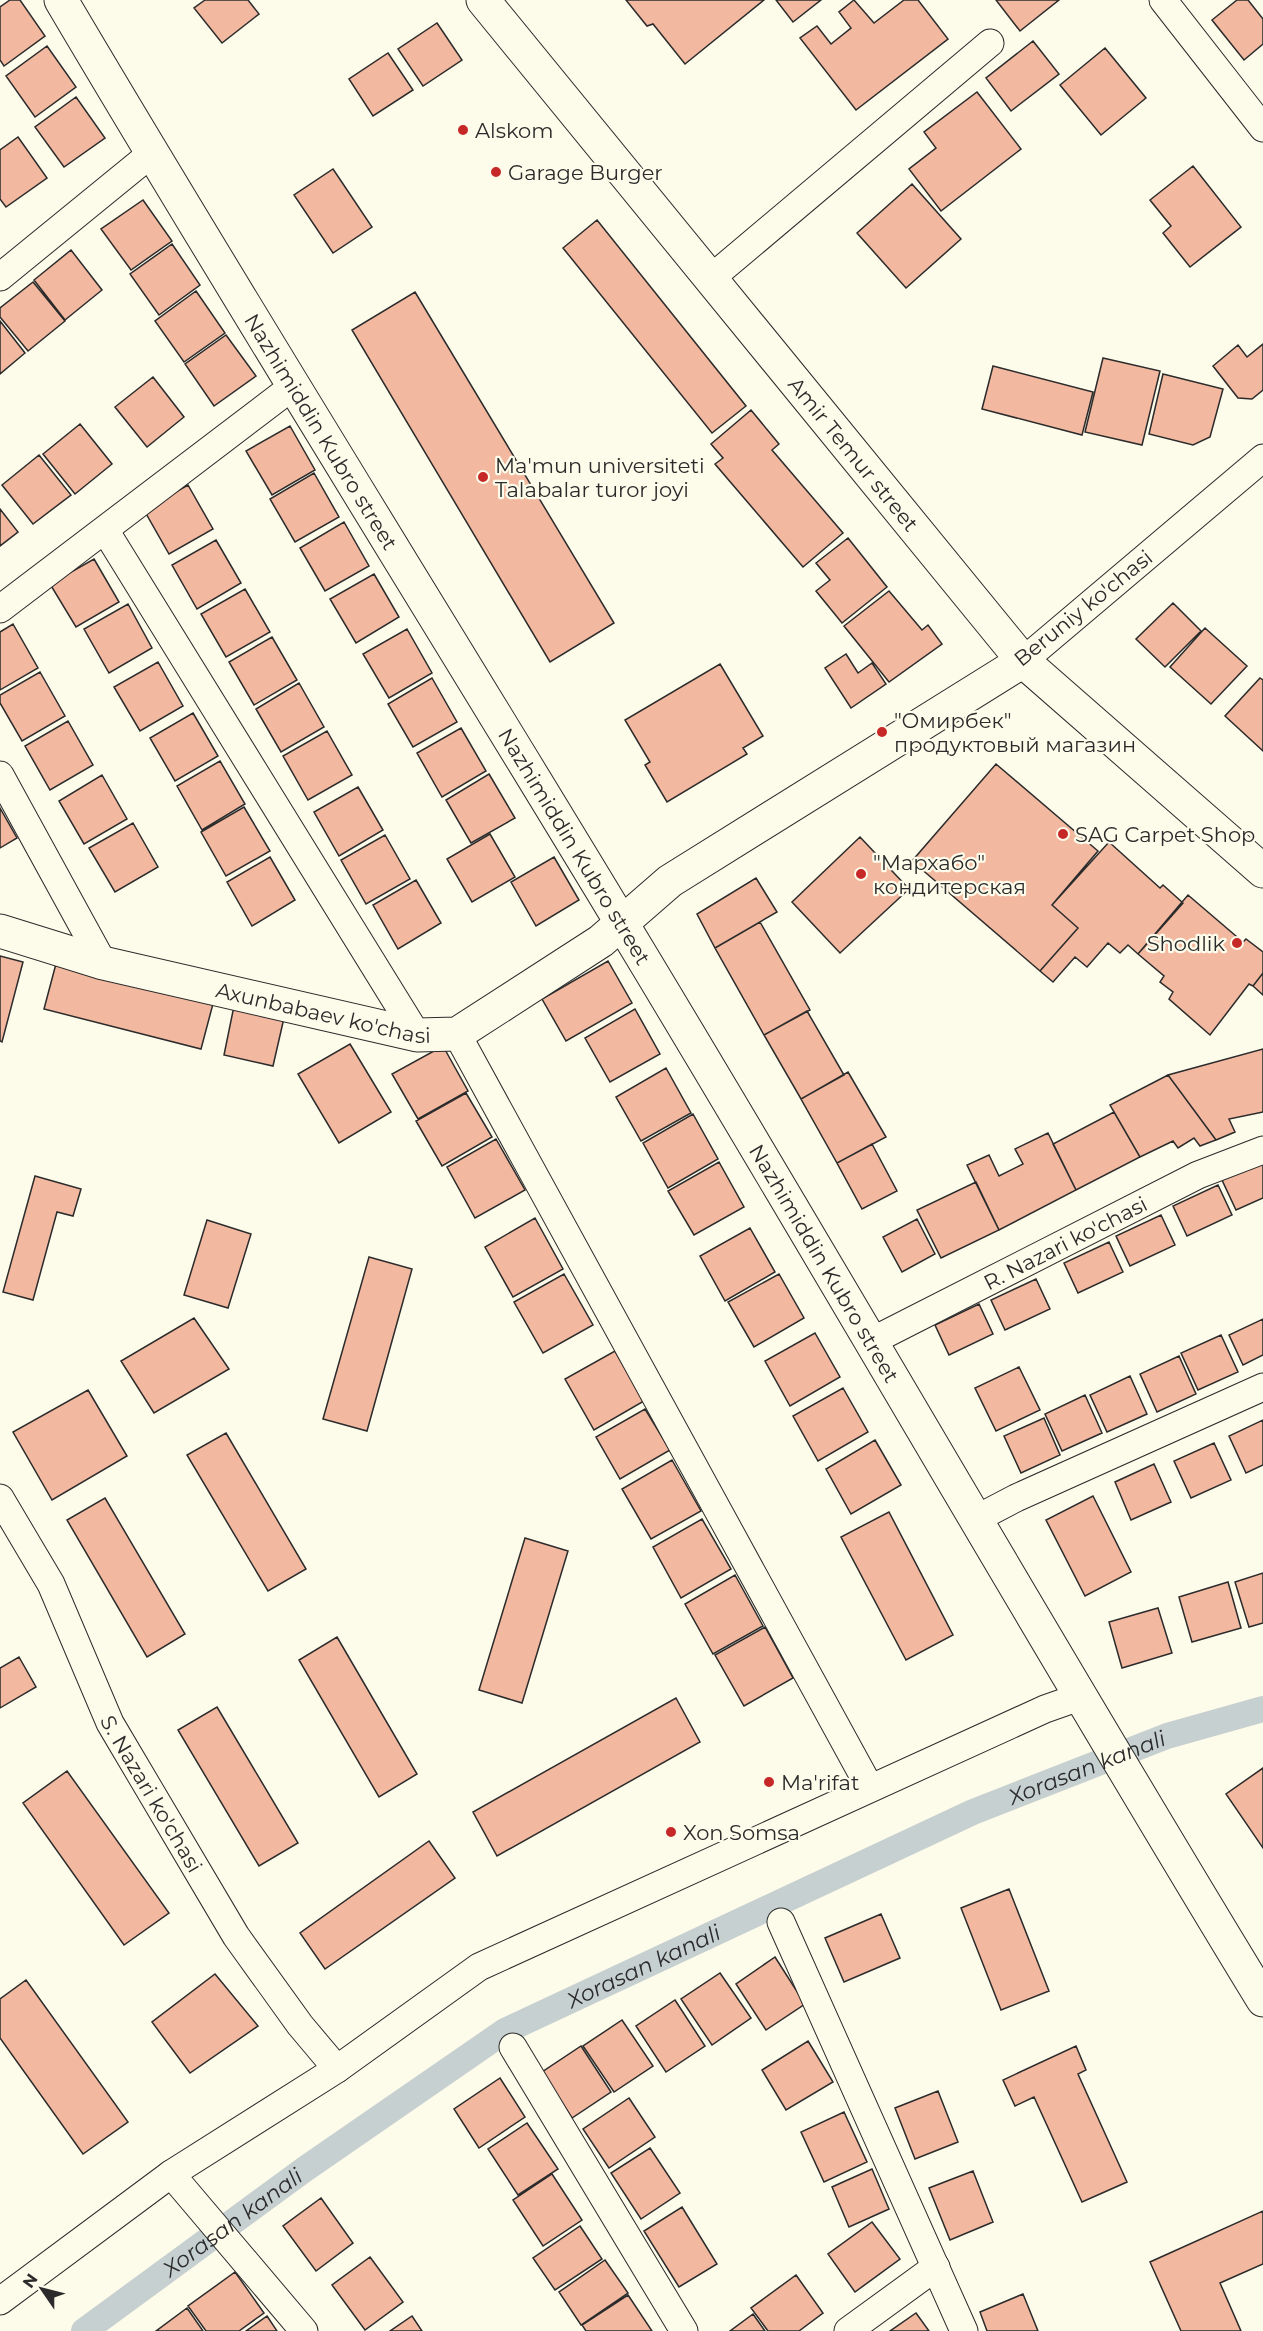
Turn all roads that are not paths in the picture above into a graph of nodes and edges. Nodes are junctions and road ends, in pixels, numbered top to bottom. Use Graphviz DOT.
graph roads {
  1 [pos="61,0"];
  2 [pos="483,0"];
  3 [pos="1163,0"];
  4 [pos="990,43"];
  5 [pos="1263,128"];
  6 [pos="152,153"];
  7 [pos="0,277"];
  8 [pos="711,279"];
  9 [pos="292,387"];
  10 [pos="1263,458"];
  11 [pos="105,530"];
  12 [pos="0,609"];
  13 [pos="1023,661"];
  14 [pos="0,775"];
  15 [pos="1263,871"];
  16 [pos="622,923"];
  17 [pos="0,931"];
  18 [pos="103,963"];
  19 [pos="457,1034"];
  20 [pos="417,1035"];
  21 [pos="1263,1150"];
  22 [pos="870,1342"];
  23 [pos="1263,1387"];
  24 [pos="0,1498"];
  25 [pos="974,1520"];
  26 [pos="1082,1696"];
  27 [pos="870,1788"];
  28 [pos="781,1922"];
  29 [pos="1263,2000"];
  30 [pos="513,2047"];
  31 [pos="338,2069"];
  32 [pos="171,2174"];
  33 [pos="936,2267"];
  34 [pos="0,2301"];
  35 [pos="304,2331"];
  36 [pos="684,2331"];
  37 [pos="848,2331"];
  38 [pos="964,2331"];
  1 -- 6 [label="main road, Nazhimiddin Kubro street"];
  2 -- 8 [label="main road, Amir Temur street"];
  3 -- 5 [label="street"];
  4 -- 8 [label="street"];
  6 -- 7 [label="street"];
  6 -- 9 [label="main road, Nazhimiddin Kubro street"];
  8 -- 13 [label="main road, Amir Temur street"];
  9 -- 11 [label="street"];
  9 -- 16 [label="main road, Nazhimiddin Kubro street"];
  10 -- 13 [label="street, Beruniy ko'chasi"];
  11 -- 12 [label="street"];
  11 -- 20 [label="street"];
  13 -- 15 [label="main road, Amir Temur street"];
  13 -- 16 [label="main road, Beruniy ko'chasi"];
  14 -- 18 [label="street"];
  16 -- 19 [label="main road, Axunbabaev ko'chasi"];
  16 -- 22 [label="main road, Nazhimiddin Kubro street"];
  17 -- 18 [label="main road, Axunbabaev ko'chasi"];
  18 -- 20 [label="main road, Axunbabaev ko'chasi"];
  19 -- 20 [label="main road, Axunbabaev ko'chasi"];
  19 -- 27 [label="street"];
  21 -- 22 [label="street, R. Nazari ko'chasi"];
  22 -- 25 [label="main road, Nazhimiddin Kubro street"];
  23 -- 25 [label="street"];
  24 -- 31 [label="street, S. Nazari ko'chasi"];
  25 -- 26 [label="main road, Nazhimiddin Kubro street"];
  26 -- 27 [label="street"];
  26 -- 29 [label="main road, Nazhimiddin Kubro street"];
  27 -- 31 [label="street"];
  28 -- 33 [label="street"];
  30 -- 36 [label="street"];
  31 -- 32 [label="street"];
  32 -- 34 [label="street"];
  32 -- 35 [label="street"];
  33 -- 37 [label="street"];
  33 -- 38 [label="street"];
}
